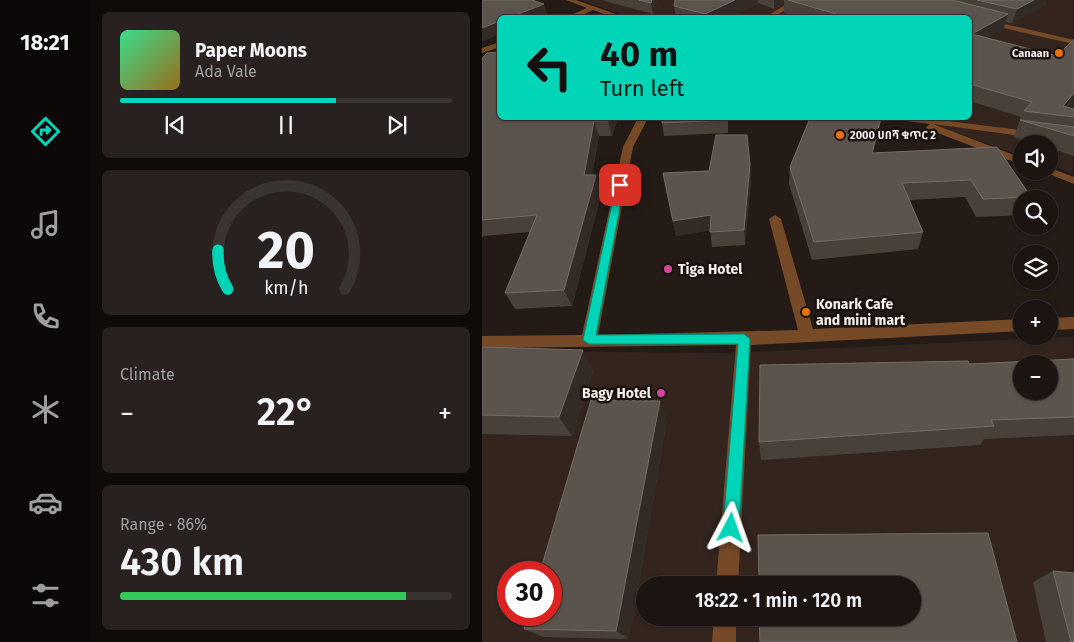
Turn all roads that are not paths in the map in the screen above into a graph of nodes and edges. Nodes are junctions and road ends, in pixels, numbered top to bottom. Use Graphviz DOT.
graph roads {
  1 [pos="569,0"];
  2 [pos="799,0"];
  3 [pos="593,8"];
  4 [pos="576,15"];
  5 [pos="615,15"];
  6 [pos="772,15"];
  7 [pos="972,18"];
  8 [pos="1074,33"];
  9 [pos="1072,43"];
  10 [pos="497,45"];
  11 [pos="482,51"];
  12 [pos="642,120"];
  13 [pos="911,120"];
  14 [pos="921,120"];
  15 [pos="1074,140"];
  16 [pos="1013,159"];
  17 [pos="1058,175"];
  18 [pos="1074,181"];
  19 [pos="775,219"];
  20 [pos="1074,323"];
  21 [pos="1058,324"];
  22 [pos="1013,325"];
  23 [pos="807,336"];
  24 [pos="744,339"];
  25 [pos="589,340"];
  26 [pos="482,342"];
  27 [pos="728,576"];
  28 [pos="725,626"];
  29 [pos="724,642"];
  1 -- 3 [label="street"];
  2 -- 6 [label="street"];
  3 -- 4 [label="street"];
  3 -- 5 [label="street"];
  7 -- 9 [label="street"];
  8 -- 9 [label="street"];
  10 -- 11 [label="street"];
  12 -- 25 [label="street"];
  13 -- 16 [label="street"];
  14 -- 15 [label="street"];
  17 -- 18 [label="street"];
  19 -- 23 [label="street"];
  20 -- 21 [label="street"];
  22 -- 23 [label="street"];
  23 -- 24 [label="street"];
  24 -- 25 [label="street"];
  24 -- 27 [label="street"];
  25 -- 26 [label="street"];
  28 -- 29 [label="street"];
}
